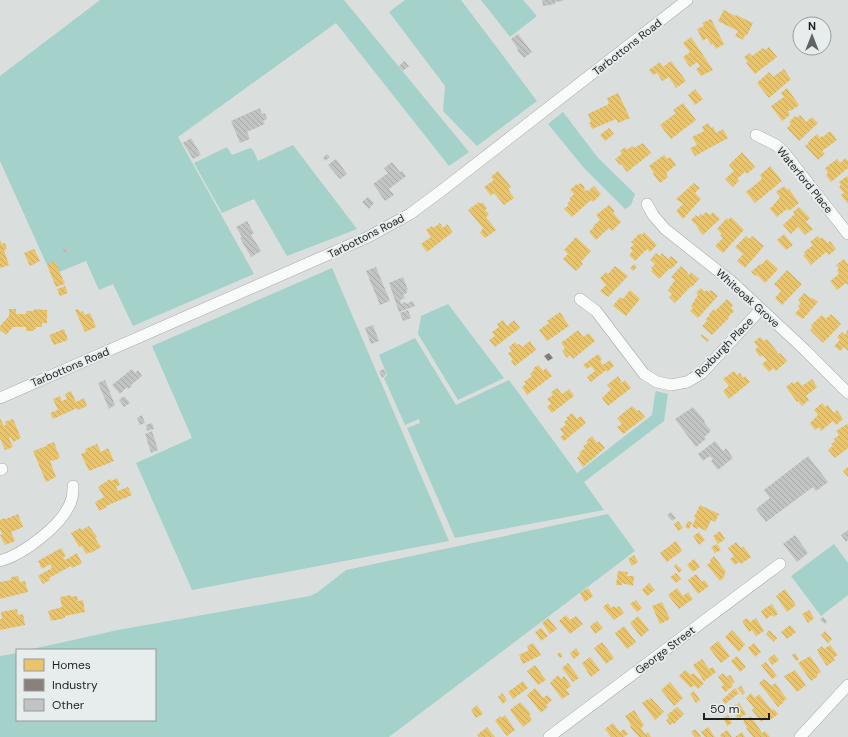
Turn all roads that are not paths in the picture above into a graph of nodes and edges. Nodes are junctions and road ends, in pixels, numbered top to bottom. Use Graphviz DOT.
graph roads {
  1 [pos="688,0"];
  2 [pos="756,135"];
  3 [pos="648,204"];
  4 [pos="848,234"];
  5 [pos="580,299"];
  6 [pos="761,309"];
  7 [pos="847,389"];
  8 [pos="0,398"];
  9 [pos="73,486"];
  10 [pos="0,561"];
  11 [pos="780,564"];
  12 [pos="848,685"];
  13 [pos="549,737"];
  14 [pos="800,737"];
  1 -- 8 [label="street, Tarbottons Road"];
  2 -- 4 [label="street, Waterford Place"];
  3 -- 6 [label="street, Whiteoak Grove"];
  5 -- 6 [label="street, Roxburgh Place"];
  6 -- 7 [label="street, Whiteoak Grove"];
  9 -- 10 [label="street"];
  11 -- 13 [label="street, George Street"];
  12 -- 14 [label="street"];
}
